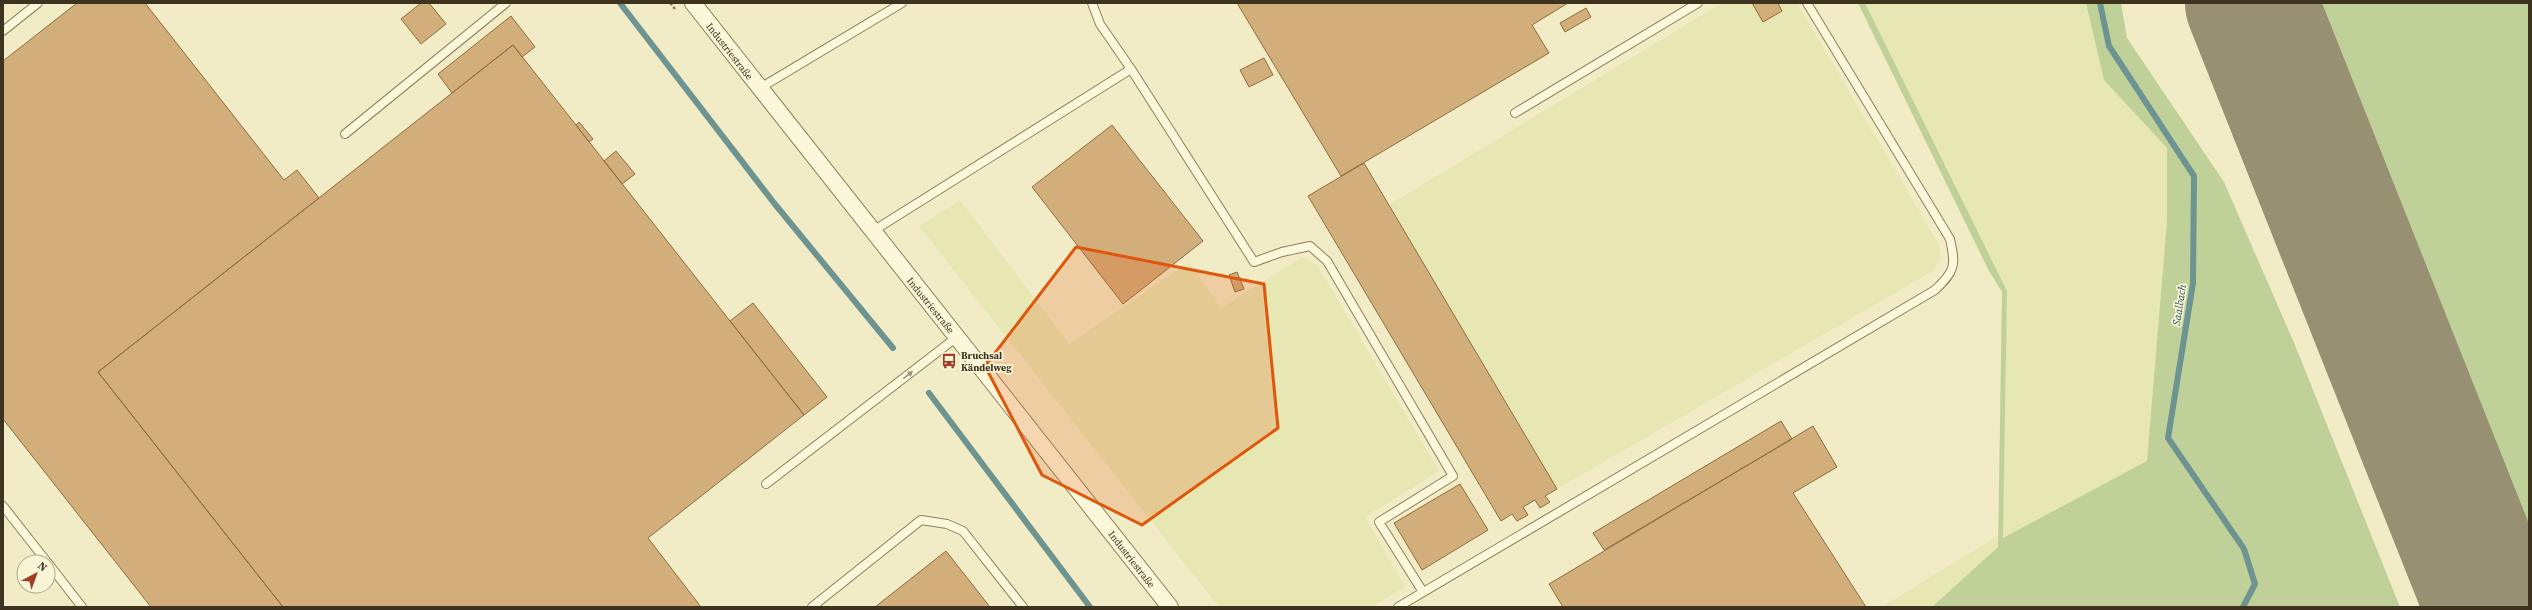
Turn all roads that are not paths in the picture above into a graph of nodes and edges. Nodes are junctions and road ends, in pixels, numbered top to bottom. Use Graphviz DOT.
graph roads {
  1 [pos="38,3"];
  2 [pos="506,3"];
  3 [pos="692,3"];
  4 [pos="902,3"];
  5 [pos="1092,3"];
  6 [pos="1698,3"];
  7 [pos="1807,3"];
  8 [pos="3,31"];
  9 [pos="1131,69"];
  10 [pos="760,88"];
  11 [pos="1515,113"];
  12 [pos="345,134"];
  13 [pos="873,231"];
  14 [pos="957,337"];
  15 [pos="766,484"];
  16 [pos="3,506"];
  17 [pos="42,554"];
  18 [pos="56,573"];
  19 [pos="1423,592"];
  20 [pos="82,607"];
  21 [pos="812,607"];
  22 [pos="1023,607"];
  23 [pos="1170,607"];
  24 [pos="1398,607"];
  1 -- 8 [label="lane"];
  2 -- 12 [label="lane"];
  3 -- 10 [label="street, Industriestraße"];
  4 -- 10 [label="lane"];
  5 -- 9 [label="lane"];
  6 -- 11 [label="lane"];
  7 -- 19 [label="lane"];
  9 -- 13 [label="lane"];
  9 -- 19 [label="lane"];
  10 -- 13 [label="street, Industriestraße"];
  13 -- 14 [label="street, Industriestraße"];
  15 -- 14 [label="lane, one-way"];
  14 -- 23 [label="street, Industriestraße"];
  16 -- 17 [label="lane"];
  18 -- 20 [label="lane"];
  19 -- 24 [label="lane"];
  21 -- 22 [label="lane"];
}
